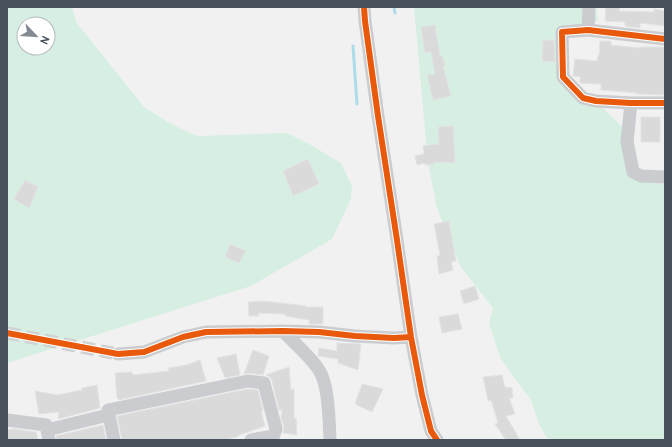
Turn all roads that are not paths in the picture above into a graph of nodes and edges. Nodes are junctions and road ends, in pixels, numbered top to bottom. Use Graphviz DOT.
graph roads {
  1 [pos="364,7"];
  2 [pos="589,7"];
  3 [pos="588,30"];
  4 [pos="665,39"];
  5 [pos="631,103"];
  6 [pos="665,103"];
  7 [pos="665,177"];
  8 [pos="283,330"];
  9 [pos="411,337"];
  10 [pos="118,354"];
  11 [pos="108,415"];
  12 [pos="7,420"];
  13 [pos="48,435"];
  14 [pos="273,439"];
  15 [pos="114,440"];
  16 [pos="252,440"];
  17 [pos="330,440"];
  18 [pos="437,440"];
  1 -- 9 [label="street"];
  2 -- 3 [label="street"];
  3 -- 4 [label="street"];
  3 -- 5 [label="street"];
  5 -- 6 [label="street"];
  5 -- 7 [label="street"];
  8 -- 9 [label="street"];
  8 -- 10 [label="street"];
  8 -- 17 [label="street"];
  9 -- 18 [label="street"];
  11 -- 13 [label="street"];
  11 -- 14 [label="street"];
  11 -- 15 [label="street"];
  12 -- 13 [label="street"];
  14 -- 16 [label="street"];
}
